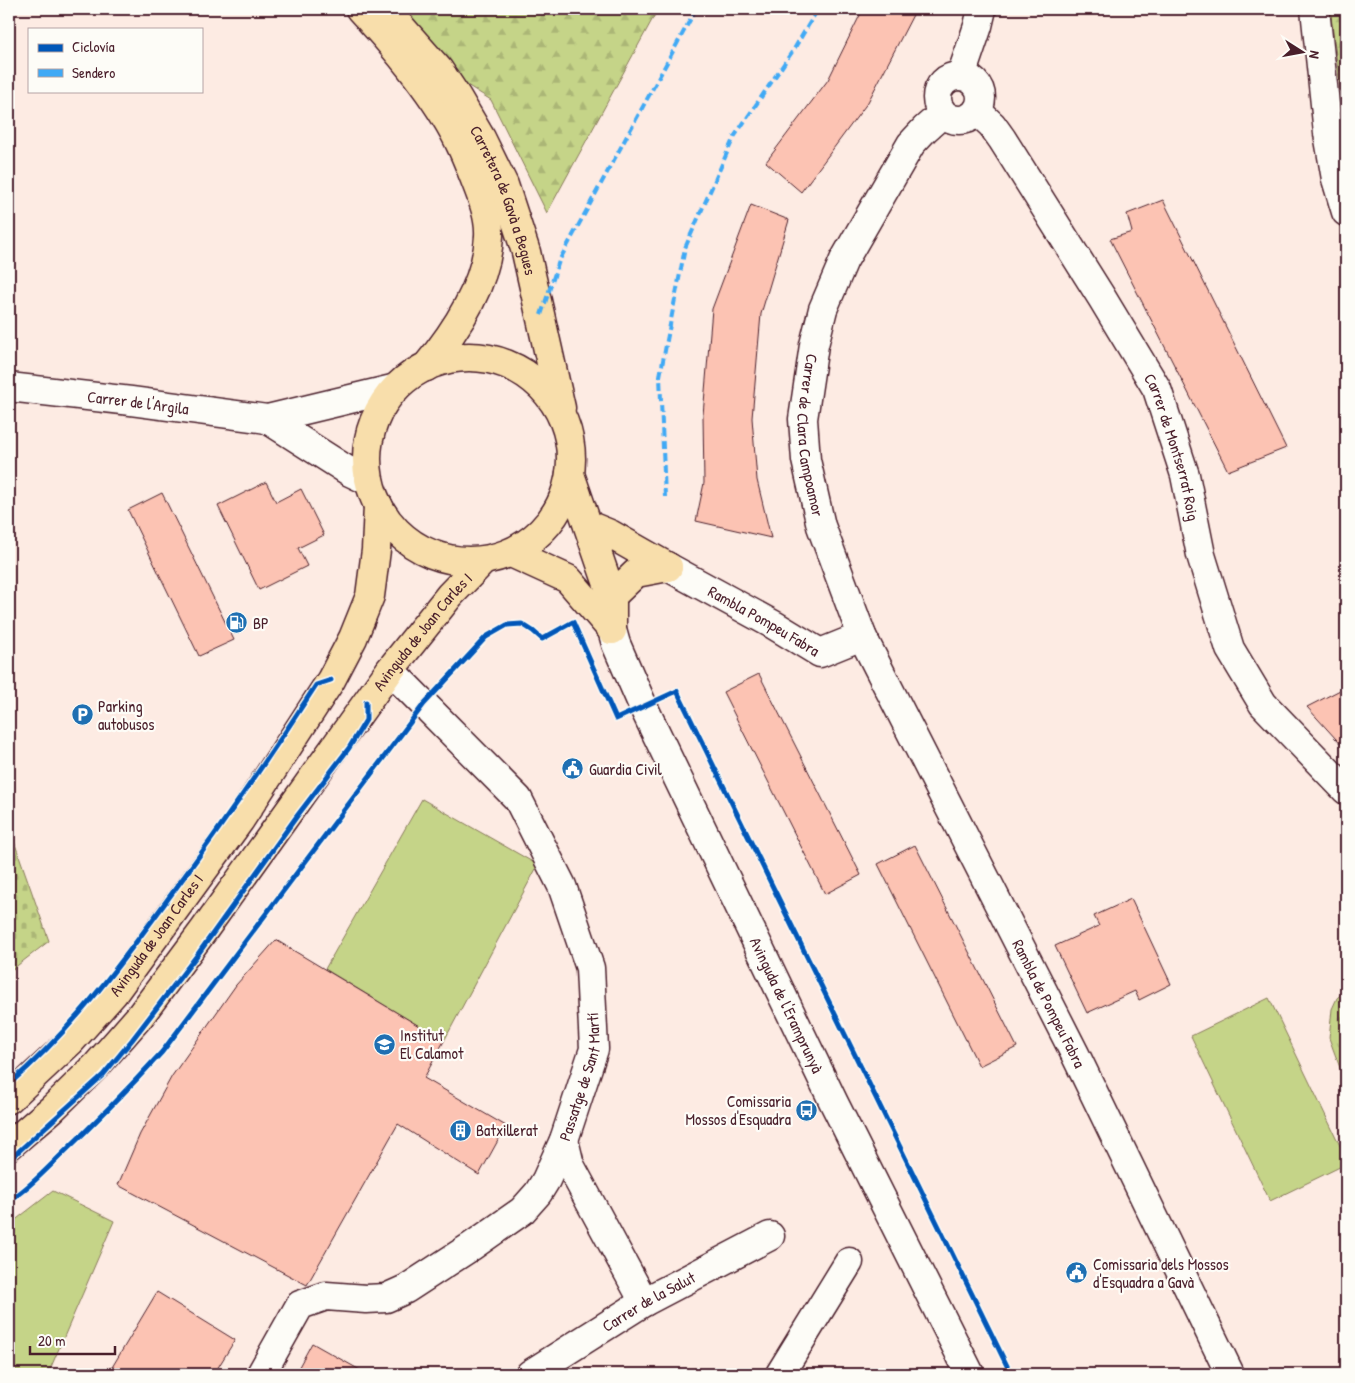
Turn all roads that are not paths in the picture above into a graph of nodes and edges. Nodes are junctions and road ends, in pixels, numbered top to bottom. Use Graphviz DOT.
graph roads {
  1 [pos="360,9"];
  2 [pos="386,9"];
  3 [pos="982,9"];
  4 [pos="1315,9"];
  5 [pos="961,76"];
  6 [pos="977,111"];
  7 [pos="942,114"];
  8 [pos="1346,212"];
  9 [pos="426,367"];
  10 [pos="9,386"];
  11 [pos="396,388"];
  12 [pos="563,418"];
  13 [pos="268,419"];
  14 [pos="570,474"];
  15 [pos="373,493"];
  16 [pos="588,525"];
  17 [pos="511,553"];
  18 [pos="483,561"];
  19 [pos="668,567"];
  20 [pos="612,596"];
  21 [pos="612,630"];
  22 [pos="862,636"];
  23 [pos="390,670"];
  24 [pos="1346,790"];
  25 [pos="9,1099"];
  26 [pos="564,1140"];
  27 [pos="9,1146"];
  28 [pos="770,1236"];
  29 [pos="849,1262"];
  30 [pos="644,1302"];
  31 [pos="261,1374"];
  32 [pos="530,1374"];
  33 [pos="780,1374"];
  34 [pos="970,1374"];
  35 [pos="1230,1374"];
  1 -- 9 [label="main road, Carretera de Gavà a Begues"];
  2 -- 12 [label="main road, Carretera de Gavà a Begues"];
  3 -- 5 [label="street"];
  4 -- 8 [label="street"];
  5 -- 6 [label="street"];
  5 -- 7 [label="street"];
  6 -- 7 [label="street"];
  6 -- 24 [label="street, Carrer de Montserrat Roig"];
  7 -- 22 [label="street, Carrer de Clara Campoamor"];
  9 -- 11 [label="main road, Avinguda de Joan Carles I"];
  9 -- 12 [label="main road"];
  10 -- 13 [label="street, Carrer de l'Argila"];
  11 -- 13 [label="street, Carrer de l'Argila"];
  11 -- 15 [label="main road, Avinguda de Joan Carles I"];
  12 -- 14 [label="main road"];
  13 -- 15 [label="street, Carrer de l'Argila"];
  14 -- 16 [label="main road"];
  14 -- 17 [label="main road"];
  15 -- 18 [label="main road"];
  15 -- 25 [label="main road, Avinguda de Joan Carles I"];
  16 -- 19 [label="main road"];
  16 -- 20 [label="main road"];
  17 -- 18 [label="main road"];
  17 -- 21 [label="main road"];
  18 -- 23 [label="main road, Avinguda de Joan Carles I"];
  19 -- 20 [label="main road"];
  19 -- 22 [label="street, Rambla Pompeu Fabra"];
  20 -- 21 [label="main road"];
  21 -- 34 [label="street, Avinguda de l'Eramprunyà"];
  22 -- 35 [label="street, Rambla de Pompeu Fabra"];
  23 -- 26 [label="street, Passatge de Sant Martí"];
  23 -- 27 [label="main road, Avinguda de Joan Carles I"];
  26 -- 30 [label="street"];
  26 -- 31 [label="street, Passatge de Sant Martí"];
  28 -- 30 [label="street, Carrer de la Salut"];
  29 -- 33 [label="street"];
  30 -- 32 [label="street, Carrer de la Salut"];
}
